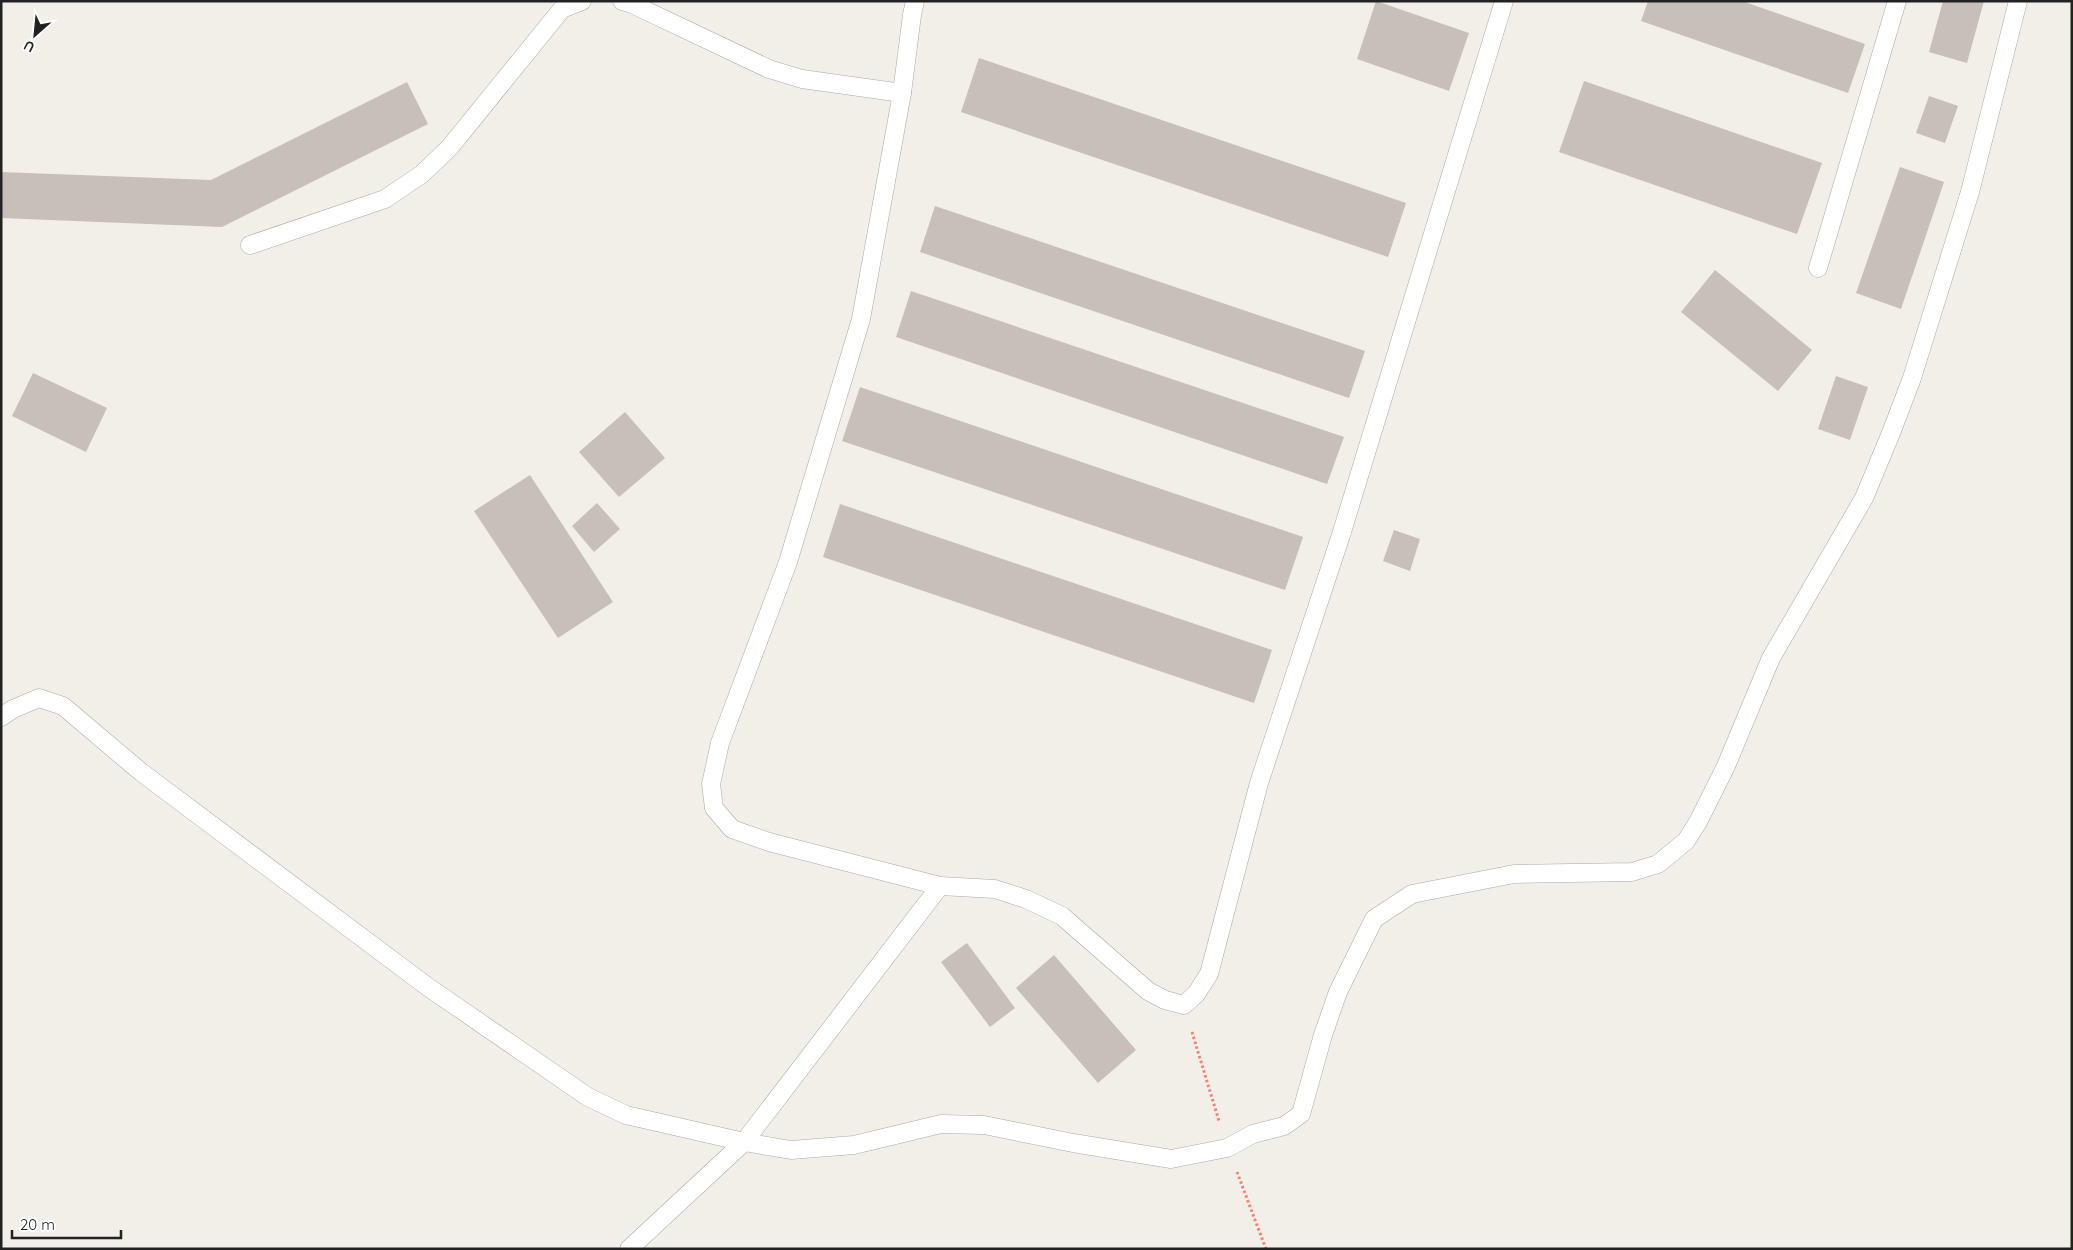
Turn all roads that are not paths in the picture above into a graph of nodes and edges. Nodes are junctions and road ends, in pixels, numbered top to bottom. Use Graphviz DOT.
graph roads {
  1 [pos="582,1"];
  2 [pos="622,1"];
  3 [pos="916,1"];
  4 [pos="1504,1"];
  5 [pos="1898,1"];
  6 [pos="2018,1"];
  7 [pos="902,92"];
  8 [pos="250,245"];
  9 [pos="1818,268"];
  10 [pos="1,717"];
  11 [pos="940,886"];
  12 [pos="744,1142"];
  13 [pos="629,1249"];
  1 -- 8 [label="lane"];
  2 -- 7 [label="lane"];
  3 -- 7 [label="lane"];
  4 -- 11 [label="lane"];
  5 -- 9 [label="lane"];
  6 -- 12 [label="lane"];
  7 -- 11 [label="lane"];
  10 -- 12 [label="lane"];
  11 -- 12 [label="lane"];
  12 -- 13 [label="lane"];
}
